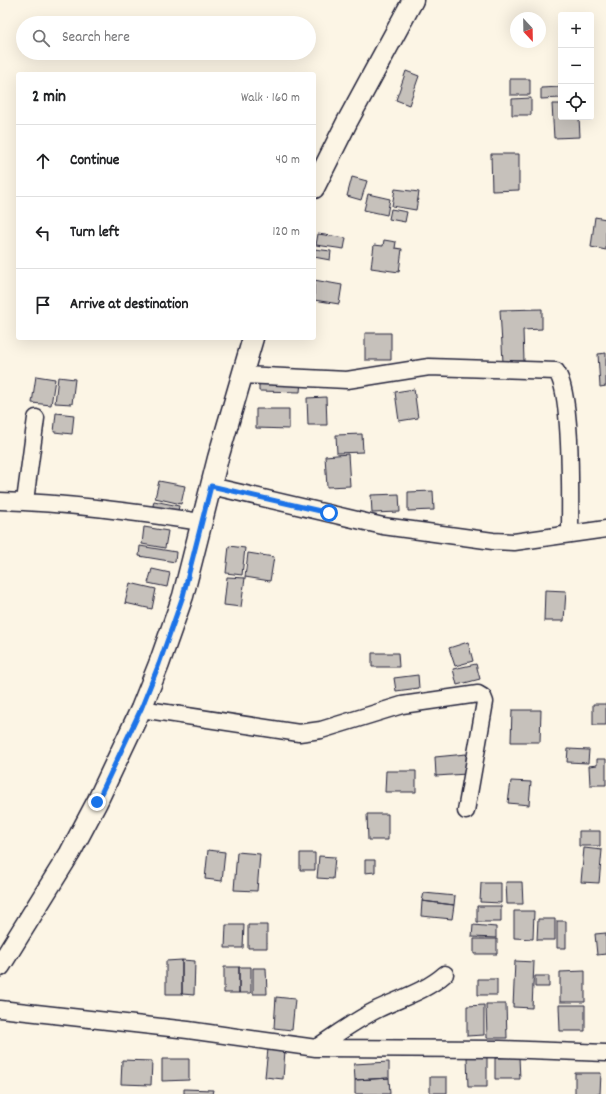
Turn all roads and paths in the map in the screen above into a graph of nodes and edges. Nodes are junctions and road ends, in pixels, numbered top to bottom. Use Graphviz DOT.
graph roads {
  1 [pos="413,0"];
  2 [pos="316,184"];
  3 [pos="252,340"];
  4 [pos="242,375"];
  5 [pos="36,418"];
  6 [pos="211,486"];
  7 [pos="0,501"];
  8 [pos="25,501"];
  9 [pos="201,522"];
  10 [pos="606,530"];
  11 [pos="570,534"];
  12 [pos="141,709"];
  13 [pos="466,811"];
  14 [pos="0,966"];
  15 [pos="445,974"];
  16 [pos="0,1009"];
  17 [pos="316,1048"];
  18 [pos="606,1053"];
  1 -- 2 [label="street"];
  3 -- 4 [label="street"];
  4 -- 6 [label="street"];
  4 -- 11 [label="street"];
  5 -- 8 [label="street"];
  6 -- 9 [label="street"];
  6 -- 11 [label="street"];
  7 -- 8 [label="street"];
  8 -- 9 [label="street"];
  9 -- 12 [label="street"];
  10 -- 11 [label="street"];
  12 -- 13 [label="street"];
  12 -- 14 [label="street"];
  15 -- 17 [label="street"];
  16 -- 17 [label="street"];
  17 -- 18 [label="street"];
}
